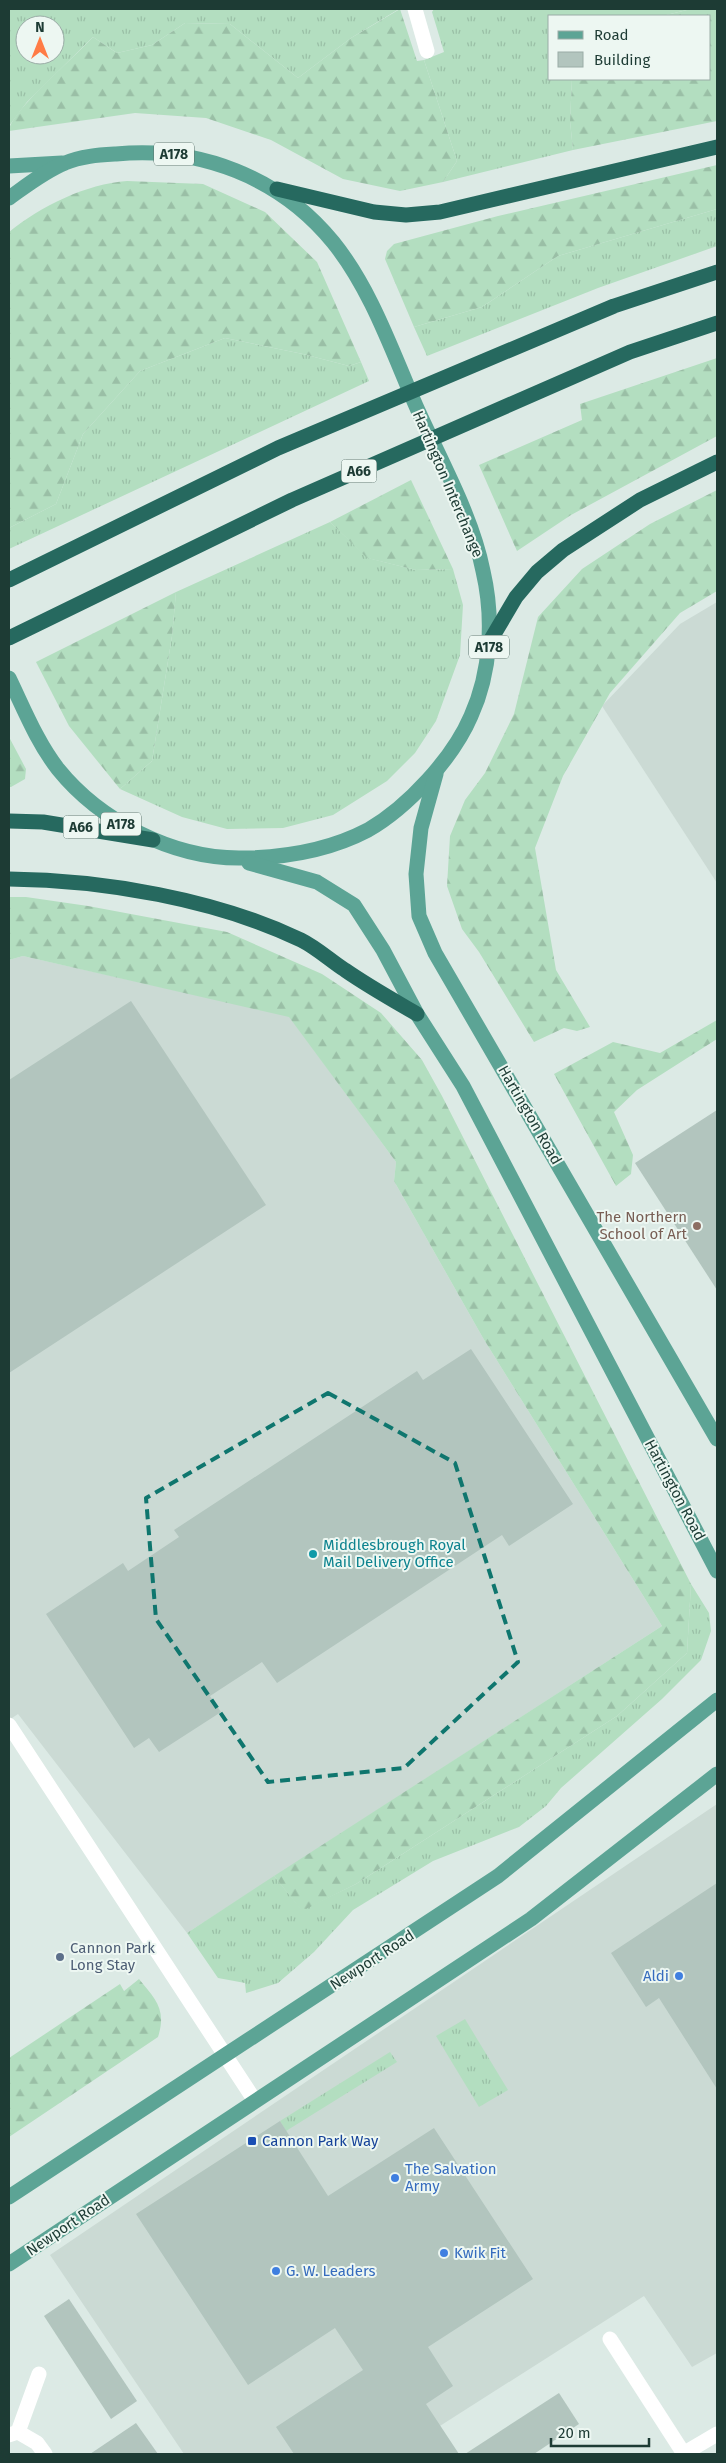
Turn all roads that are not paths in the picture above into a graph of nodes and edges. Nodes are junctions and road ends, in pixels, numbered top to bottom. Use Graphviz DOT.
graph roads {
  1 [pos="415,9"];
  2 [pos="427,51"];
  3 [pos="717,147"];
  4 [pos="66,162"];
  5 [pos="9,166"];
  6 [pos="276,189"];
  7 [pos="9,198"];
  8 [pos="717,272"];
  9 [pos="717,323"];
  10 [pos="717,462"];
  11 [pos="9,580"];
  12 [pos="9,638"];
  13 [pos="490,641"];
  14 [pos="9,678"];
  15 [pos="436,772"];
  16 [pos="9,821"];
  17 [pos="153,840"];
  18 [pos="231,858"];
  19 [pos="9,879"];
  20 [pos="417,1014"];
  21 [pos="717,1439"];
  22 [pos="717,1571"];
  23 [pos="717,1700"];
  24 [pos="9,1725"];
  25 [pos="717,1774"];
  26 [pos="226,2056"];
  27 [pos="255,2102"];
  28 [pos="9,2198"];
  29 [pos="9,2264"];
  30 [pos="610,2339"];
  31 [pos="39,2374"];
  32 [pos="13,2434"];
  33 [pos="717,2434"];
  34 [pos="45,2454"];
  35 [pos="684,2454"];
  1 -- 2 [label="street"];
  3 -- 6 [label="highway"];
  4 -- 5 [label="main road, A178"];
  4 -- 6 [label="main road, Hartington Interchange / A178"];
  4 -- 7 [label="main road, Hartington Interchange / A178"];
  6 -- 13 [label="main road, Hartington Interchange / A178"];
  8 -- 11 [label="highway"];
  9 -- 12 [label="highway, A66"];
  10 -- 13 [label="highway"];
  13 -- 15 [label="main road, Hartington Interchange / A178"];
  14 -- 17 [label="main road, Hartington Interchange / A178"];
  15 -- 18 [label="main road, Hartington Interchange / A178"];
  15 -- 21 [label="main road, Hartington Road"];
  16 -- 17 [label="highway, A66"];
  17 -- 18 [label="main road, Hartington Interchange / A178"];
  18 -- 20 [label="main road, Hartington Road"];
  19 -- 20 [label="highway"];
  20 -- 22 [label="main road, Hartington Road"];
  23 -- 26 [label="main road, Newport Road"];
  24 -- 26 [label="street"];
  25 -- 27 [label="main road, Newport Road"];
  26 -- 27 [label="street"];
  26 -- 28 [label="main road, Newport Road"];
  27 -- 29 [label="main road, Newport Road"];
  30 -- 35 [label="street"];
  31 -- 32 [label="street"];
  32 -- 34 [label="street"];
  33 -- 35 [label="street"];
}
